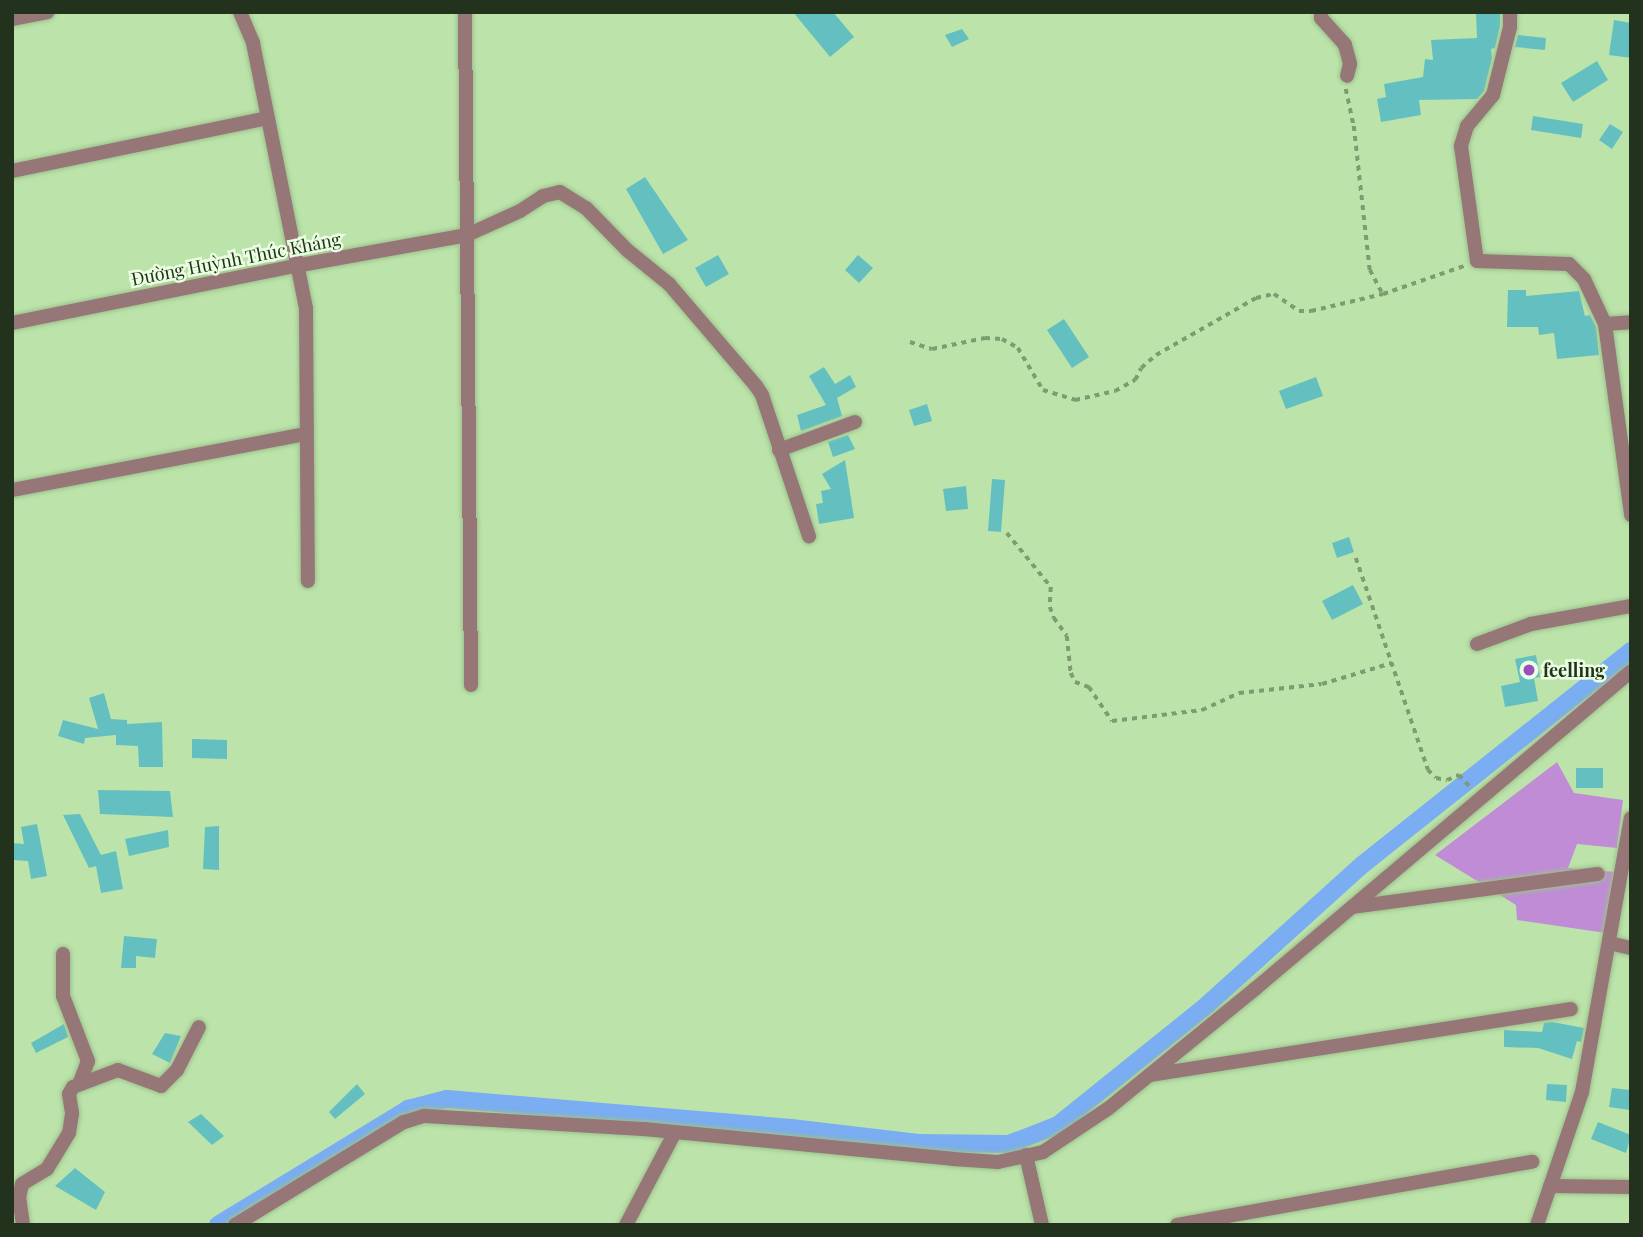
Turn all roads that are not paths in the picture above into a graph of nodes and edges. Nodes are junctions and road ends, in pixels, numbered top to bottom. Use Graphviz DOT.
graph roads {
  1 [pos="47,12"];
  2 [pos="240,12"];
  3 [pos="465,12"];
  4 [pos="1321,12"];
  5 [pos="1510,12"];
  6 [pos="12,19"];
  7 [pos="1346,76"];
  8 [pos="268,118"];
  9 [pos="12,171"];
  10 [pos="467,235"];
  11 [pos="295,266"];
  12 [pos="1631,322"];
  13 [pos="12,323"];
  14 [pos="1605,324"];
  15 [pos="855,422"];
  16 [pos="306,434"];
  17 [pos="779,450"];
  18 [pos="12,490"];
  19 [pos="1631,515"];
  20 [pos="809,536"];
  21 [pos="309,582"];
  22 [pos="1631,606"];
  23 [pos="1477,644"];
  24 [pos="1631,671"];
  25 [pos="471,685"];
  26 [pos="1631,818"];
  27 [pos="1598,874"];
  28 [pos="1351,908"];
  29 [pos="1609,943"];
  30 [pos="1631,948"];
  31 [pos="63,954"];
  32 [pos="1571,1009"];
  33 [pos="199,1027"];
  34 [pos="1148,1075"];
  35 [pos="80,1082"];
  36 [pos="675,1132"];
  37 [pos="1026,1156"];
  38 [pos="1532,1162"];
  39 [pos="1550,1185"];
  40 [pos="1631,1187"];
  41 [pos="16,1196"];
  42 [pos="23,1225"];
  43 [pos="235,1225"];
  44 [pos="626,1225"];
  45 [pos="1042,1225"];
  46 [pos="1177,1225"];
  47 [pos="1537,1225"];
  1 -- 6 [label="street"];
  2 -- 8 [label="street"];
  3 -- 10 [label="street"];
  4 -- 7 [label="street"];
  5 -- 14 [label="street"];
  8 -- 9 [label="street"];
  8 -- 11 [label="street"];
  10 -- 11 [label="street, Đường Huỳnh Thúc Kháng"];
  10 -- 17 [label="street, Đường Huỳnh Thúc Kháng"];
  10 -- 25 [label="street"];
  11 -- 13 [label="street, Đường Huỳnh Thúc Kháng"];
  11 -- 16 [label="street"];
  12 -- 14 [label="street"];
  14 -- 19 [label="street"];
  15 -- 17 [label="street"];
  16 -- 18 [label="street"];
  16 -- 21 [label="street"];
  17 -- 20 [label="street"];
  22 -- 23 [label="street"];
  24 -- 28 [label="street"];
  26 -- 29 [label="street"];
  27 -- 28 [label="street"];
  28 -- 34 [label="street"];
  29 -- 30 [label="street"];
  29 -- 39 [label="street"];
  31 -- 35 [label="street"];
  32 -- 34 [label="street"];
  33 -- 35 [label="street"];
  34 -- 37 [label="street"];
  35 -- 41 [label="street"];
  36 -- 37 [label="street"];
  36 -- 43 [label="street"];
  36 -- 44 [label="street"];
  37 -- 45 [label="street"];
  38 -- 46 [label="street"];
  39 -- 40 [label="street"];
  39 -- 47 [label="street"];
  41 -- 42 [label="street"];
}
